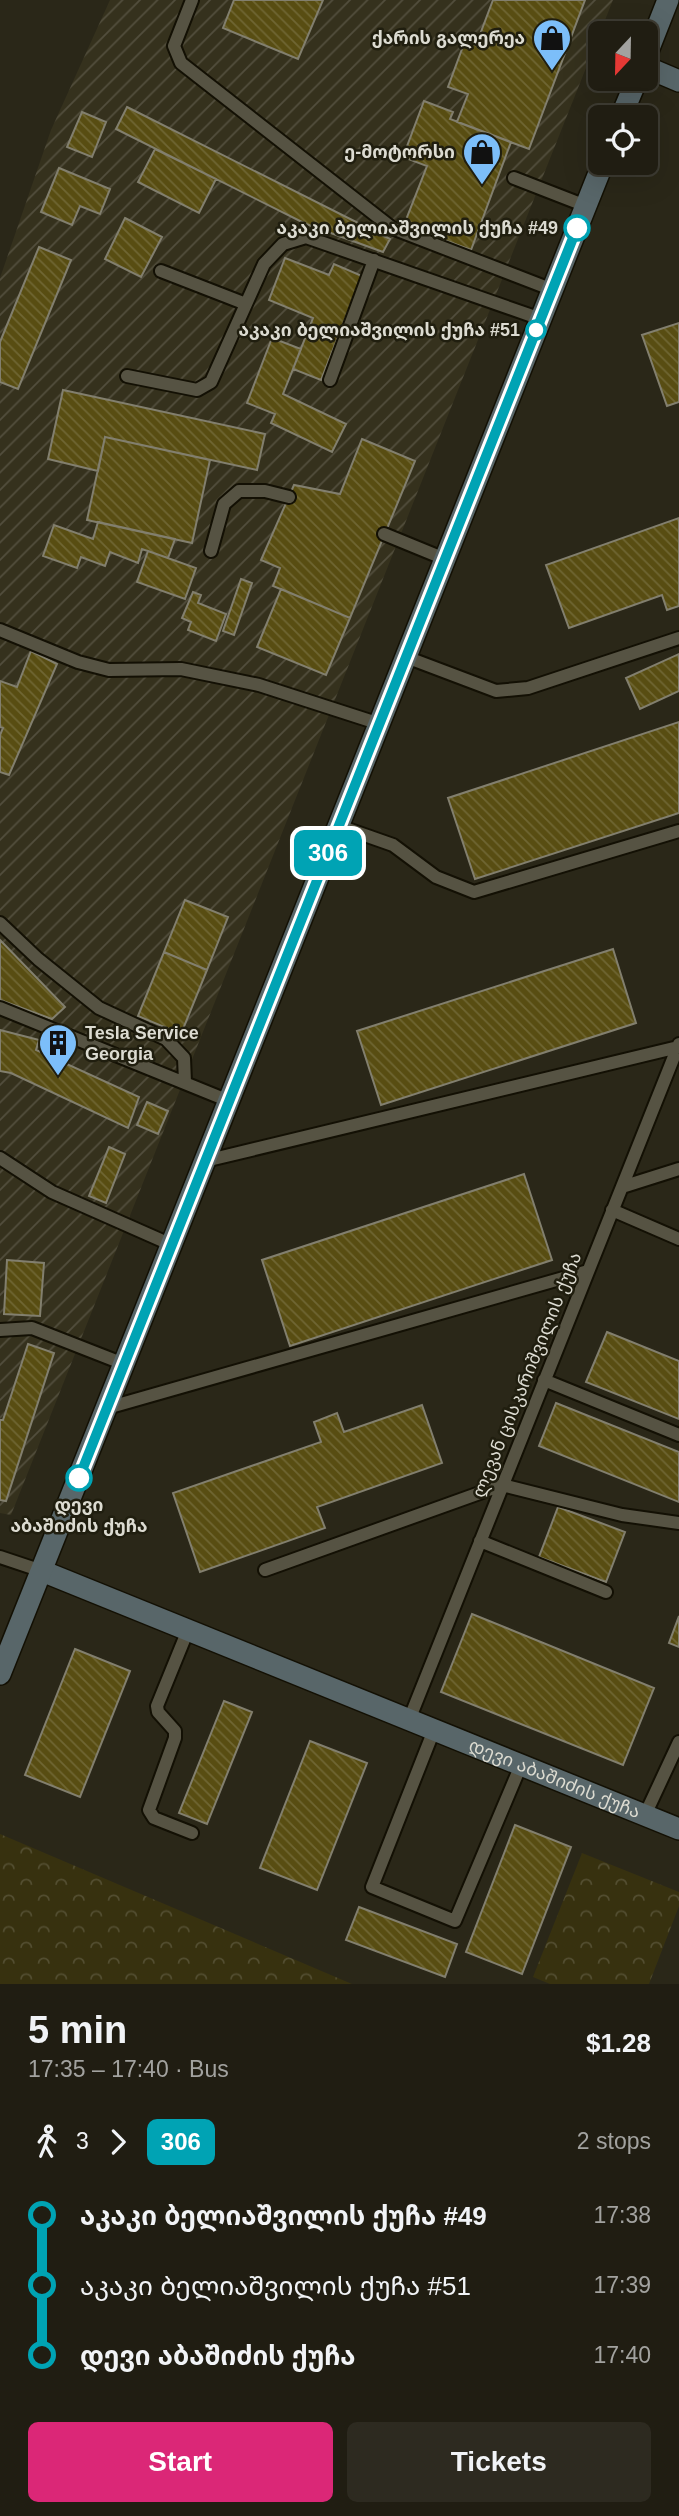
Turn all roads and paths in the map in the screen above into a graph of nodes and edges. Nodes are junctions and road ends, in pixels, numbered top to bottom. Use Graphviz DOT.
graph roads {
  1 [pos="192,0"];
  2 [pos="668,0"];
  3 [pos="658,25"];
  4 [pos="658,72"];
  5 [pos="679,81"];
  6 [pos="598,175"];
  7 [pos="514,178"];
  8 [pos="586,206"];
  9 [pos="374,260"];
  10 [pos="161,271"];
  11 [pos="552,290"];
  12 [pos="246,304"];
  13 [pos="541,319"];
  14 [pos="127,376"];
  15 [pos="330,380"];
  16 [pos="289,497"];
  17 [pos="384,534"];
  18 [pos="212,551"];
  19 [pos="445,559"];
  20 [pos="0,630"];
  21 [pos="679,638"];
  22 [pos="406,657"];
  23 [pos="380,724"];
  24 [pos="339,825"];
  25 [pos="679,831"];
  26 [pos="0,923"];
  27 [pos="0,1008"];
  28 [pos="678,1045"];
  29 [pos="185,1083"];
  30 [pos="229,1101"];
  31 [pos="0,1158"];
  32 [pos="205,1161"];
  33 [pos="679,1169"];
  34 [pos="622,1187"];
  35 [pos="612,1210"];
  36 [pos="679,1239"];
  37 [pos="172,1245"];
  38 [pos="588,1270"];
  39 [pos="0,1330"];
  40 [pos="124,1364"];
  41 [pos="544,1380"];
  42 [pos="107,1408"];
  43 [pos="679,1435"];
  44 [pos="502,1485"];
  45 [pos="679,1523"];
  46 [pos="480,1541"];
  47 [pos="0,1556"];
  48 [pos="265,1570"];
  49 [pos="42,1571"];
  50 [pos="606,1592"];
  51 [pos="188,1630"];
  52 [pos="0,1674"];
  53 [pos="409,1720"];
  54 [pos="434,1730"];
  55 [pos="679,1742"];
  56 [pos="521,1765"];
  57 [pos="646,1815"];
  58 [pos="679,1829"];
  59 [pos="192,1833"];
  1 -- 11 [label="lane"];
  2 -- 3 [label="main road"];
  4 -- 5 [label="main road"];
  6 -- 8 [label="main road"];
  7 -- 8 [label="lane"];
  8 -- 11 [label="main road"];
  9 -- 12 [label="lane"];
  9 -- 13 [label="lane"];
  9 -- 15 [label="lane"];
  10 -- 12 [label="lane"];
  11 -- 13 [label="main road"];
  12 -- 14 [label="lane"];
  13 -- 19 [label="main road"];
  16 -- 18 [label="lane"];
  17 -- 19 [label="lane"];
  19 -- 22 [label="main road"];
  20 -- 23 [label="lane"];
  21 -- 22 [label="lane"];
  22 -- 23 [label="main road"];
  23 -- 24 [label="main road"];
  24 -- 25 [label="lane"];
  24 -- 30 [label="main road"];
  26 -- 29 [label="lane"];
  27 -- 29 [label="lane"];
  28 -- 32 [label="lane"];
  28 -- 34 [label="lane, ლევან ცისკარიშვილის ქუჩა"];
  29 -- 30 [label="lane"];
  30 -- 32 [label="main road"];
  31 -- 37 [label="lane"];
  32 -- 37 [label="main road"];
  33 -- 34 [label="lane"];
  34 -- 35 [label="lane, ლევან ცისკარიშვილის ქუჩა"];
  35 -- 36 [label="lane"];
  35 -- 38 [label="lane, ლევან ცისკარიშვილის ქუჩა"];
  37 -- 40 [label="main road"];
  38 -- 41 [label="lane, ლევან ცისკარიშვილის ქუჩა"];
  38 -- 42 [label="lane"];
  39 -- 40 [label="lane"];
  40 -- 42 [label="main road"];
  41 -- 43 [label="lane"];
  41 -- 44 [label="lane, ლევან ცისკარიშვილის ქუჩა"];
  42 -- 49 [label="main road"];
  44 -- 45 [label="lane"];
  44 -- 46 [label="lane, ლევან ცისკარიშვილის ქუჩა"];
  44 -- 48 [label="lane"];
  46 -- 50 [label="lane"];
  46 -- 53 [label="lane, ლევან ცისკარიშვილის ქუჩა"];
  47 -- 49 [label="lane"];
  49 -- 51 [label="main road, დევი აბაშიძის ქუჩა"];
  49 -- 52 [label="main road"];
  51 -- 53 [label="main road, დევი აბაშიძის ქუჩა"];
  51 -- 59 [label="lane"];
  53 -- 54 [label="main road, დევი აბაშიძის ქუჩა"];
  54 -- 56 [label="main road, დევი აბაშიძის ქუჩა"];
  54 -- 56 [label="lane"];
  55 -- 57 [label="lane"];
  56 -- 57 [label="main road, დევი აბაშიძის ქუჩა"];
  57 -- 58 [label="main road, დევი აბაშიძის ქუჩა"];
}
